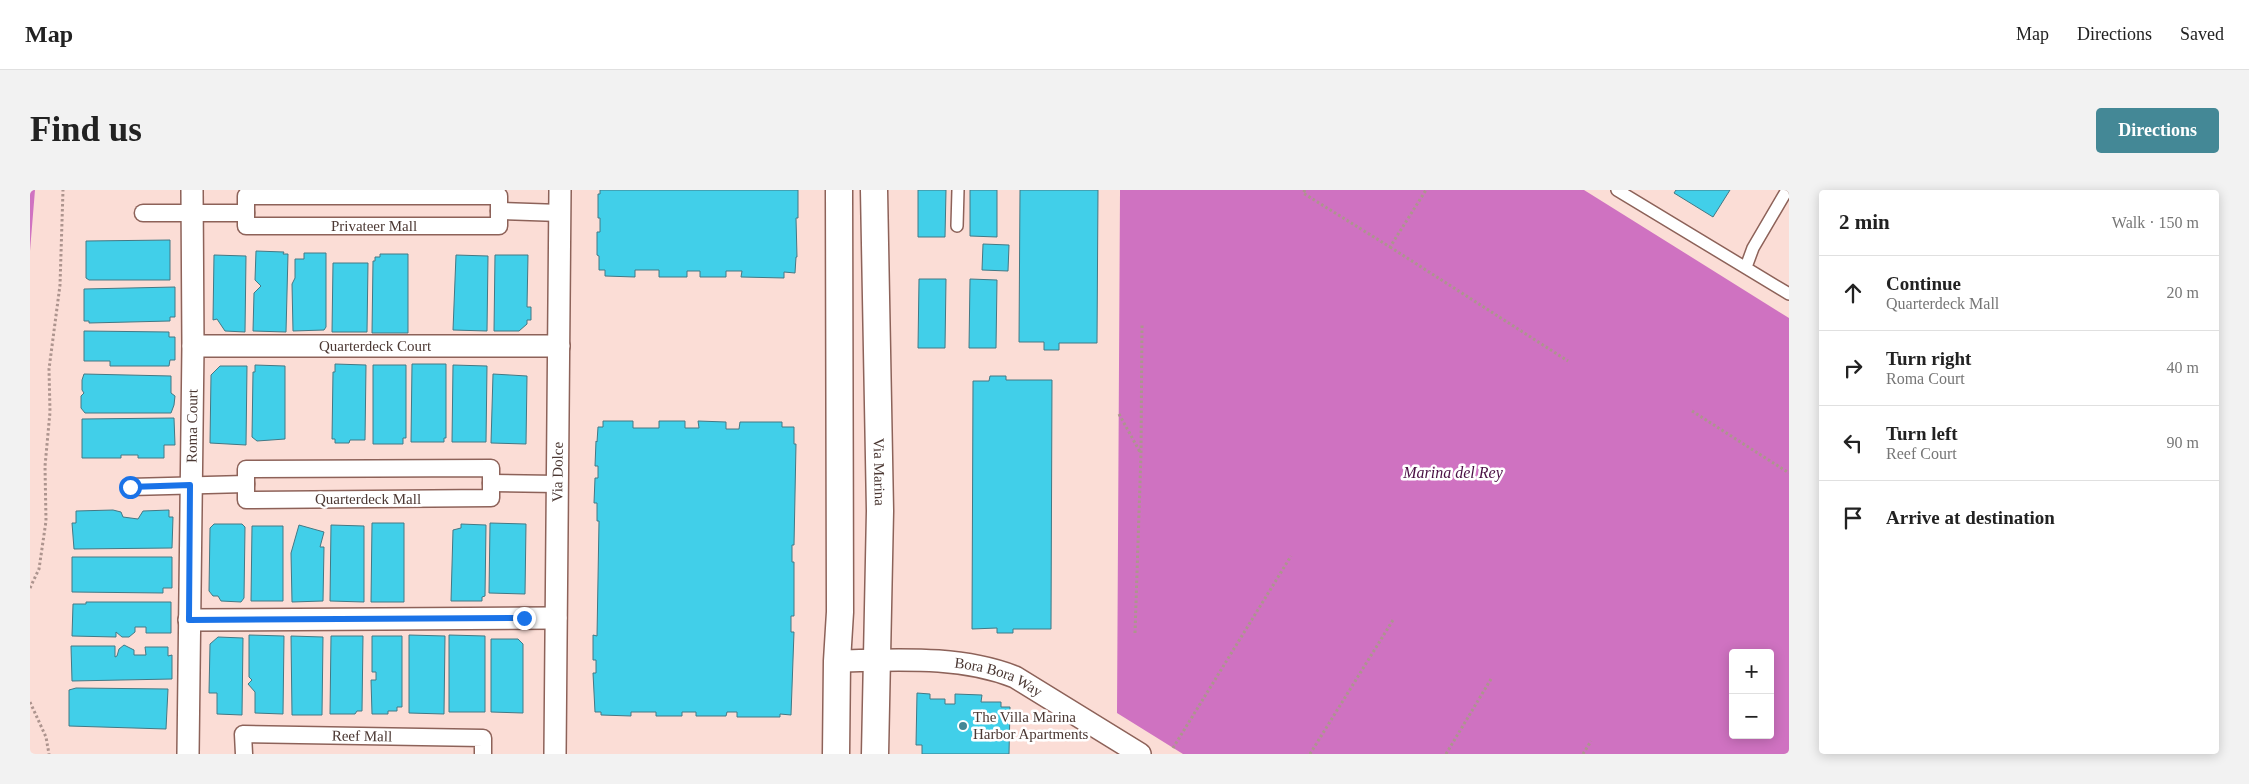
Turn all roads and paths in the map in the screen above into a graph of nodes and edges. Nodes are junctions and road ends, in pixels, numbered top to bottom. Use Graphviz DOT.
graph roads {
  1 [pos="63,190"];
  2 [pos="192,190"];
  3 [pos="560,190"];
  4 [pos="839,190"];
  5 [pos="874,190"];
  6 [pos="958,190"];
  7 [pos="1306,190"];
  8 [pos="1426,190"];
  9 [pos="1617,190"];
  10 [pos="1787,190"];
  11 [pos="499,211"];
  12 [pos="143,213"];
  13 [pos="191,213"];
  14 [pos="246,213"];
  15 [pos="560,213"];
  16 [pos="957,226"];
  17 [pos="1390,247"];
  18 [pos="1746,267"];
  19 [pos="1789,294"];
  20 [pos="1142,324"];
  21 [pos="193,346"];
  22 [pos="559,346"];
  23 [pos="1568,361"];
  24 [pos="1692,412"];
  25 [pos="1118,414"];
  26 [pos="1141,454"];
  27 [pos="1789,472"];
  28 [pos="491,483"];
  29 [pos="246,484"];
  30 [pos="557,484"];
  31 [pos="190,485"];
  32 [pos="130,487"];
  33 [pos="1291,556"];
  34 [pos="30,588"];
  35 [pos="556,618"];
  36 [pos="189,620"];
  37 [pos="1393,620"];
  38 [pos="1135,633"];
  39 [pos="877,660"];
  40 [pos="837,661"];
  41 [pos="1491,679"];
  42 [pos="30,702"];
  43 [pos="1591,741"];
  44 [pos="1173,748"];
  45 [pos="49,754"];
  46 [pos="188,754"];
  47 [pos="244,754"];
  48 [pos="483,754"];
  49 [pos="555,754"];
  50 [pos="836,754"];
  51 [pos="875,754"];
  52 [pos="1140,754"];
  53 [pos="1310,754"];
  54 [pos="1446,754"];
  55 [pos="1583,754"];
  1 -- 34 [label="path"];
  2 -- 13 [label="street, Roma Court"];
  3 -- 15 [label="street, Via Dolce"];
  4 -- 40 [label="street"];
  5 -- 39 [label="street, Via Marina"];
  6 -- 16 [label="lane"];
  7 -- 17 [label="path"];
  8 -- 17 [label="path"];
  9 -- 18 [label="lane"];
  10 -- 18 [label="lane"];
  11 -- 14 [label="street, Privateer Mall"];
  11 -- 14 [label="street, Privateer Mall"];
  11 -- 15 [label="street"];
  12 -- 13 [label="street"];
  13 -- 14 [label="street"];
  13 -- 21 [label="street, Roma Court"];
  15 -- 22 [label="street, Via Dolce"];
  17 -- 23 [label="path"];
  18 -- 19 [label="lane"];
  20 -- 26 [label="path"];
  21 -- 22 [label="street, Quarterdeck Court"];
  21 -- 31 [label="street, Roma Court"];
  22 -- 30 [label="street, Via Dolce"];
  24 -- 27 [label="path"];
  25 -- 26 [label="path"];
  26 -- 38 [label="path"];
  28 -- 29 [label="street, Quarterdeck Mall"];
  28 -- 29 [label="street, Quarterdeck Mall"];
  28 -- 30 [label="street"];
  29 -- 31 [label="street"];
  30 -- 35 [label="street, Via Dolce"];
  31 -- 32 [label="street"];
  31 -- 36 [label="street, Roma Court"];
  33 -- 44 [label="path"];
  35 -- 36 [label="street"];
  35 -- 49 [label="street, Via Dolce"];
  36 -- 46 [label="street, Roma Court"];
  37 -- 53 [label="path"];
  39 -- 40 [label="street, Bora Bora Way"];
  39 -- 51 [label="street, Via Marina"];
  39 -- 52 [label="street, Bora Bora Way"];
  40 -- 50 [label="street"];
  41 -- 54 [label="path"];
  42 -- 45 [label="path"];
  43 -- 55 [label="path"];
  47 -- 48 [label="street, Reef Mall"];
}
